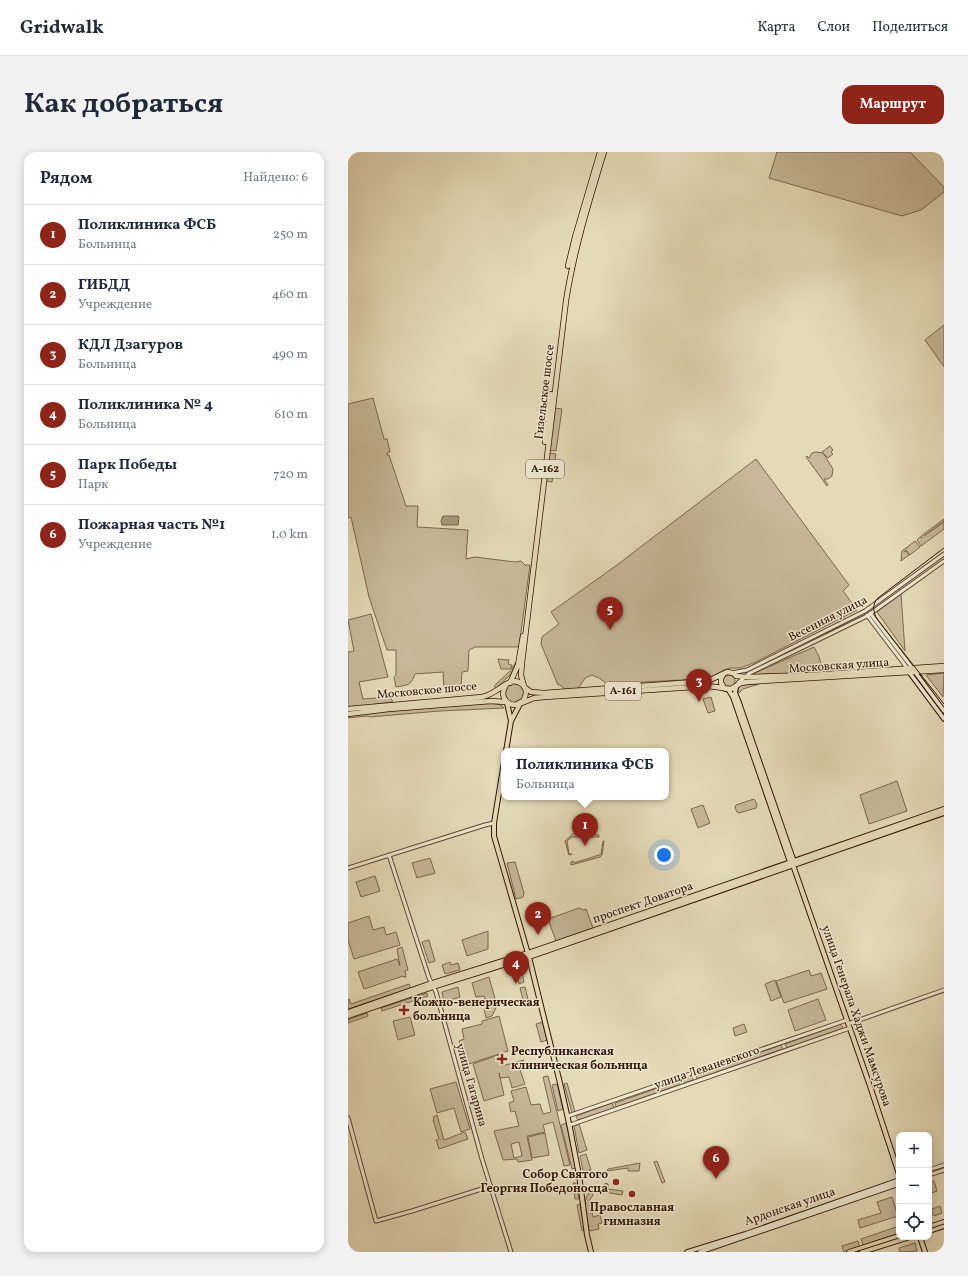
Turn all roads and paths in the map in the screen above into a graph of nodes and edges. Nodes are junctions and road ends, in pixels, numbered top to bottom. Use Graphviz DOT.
graph roads {
  1 [pos="600,152"];
  2 [pos="604,152"];
  3 [pos="535,546"];
  4 [pos="944,554"];
  5 [pos="944,561"];
  6 [pos="865,611"];
  7 [pos="871,613"];
  8 [pos="867,616"];
  9 [pos="944,666"];
  10 [pos="911,670"];
  11 [pos="944,670"];
  12 [pos="732,673"];
  13 [pos="723,674"];
  14 [pos="736,676"];
  15 [pos="745,677"];
  16 [pos="508,684"];
  17 [pos="736,685"];
  18 [pos="524,687"];
  19 [pos="726,689"];
  20 [pos="507,702"];
  21 [pos="521,703"];
  22 [pos="348,709"];
  23 [pos="944,711"];
  24 [pos="348,714"];
  25 [pos="944,719"];
  26 [pos="511,721"];
  27 [pos="506,748"];
  28 [pos="501,780"];
  29 [pos="944,809"];
  30 [pos="944,813"];
  31 [pos="778,822"];
  32 [pos="494,823"];
  33 [pos="389,855"];
  34 [pos="792,863"];
  35 [pos="348,868"];
  36 [pos="528,955"];
  37 [pos="432,985"];
  38 [pos="944,990"];
  39 [pos="348,1012"];
  40 [pos="348,1016"];
  41 [pos="848,1024"];
  42 [pos="568,1116"];
  43 [pos="348,1118"];
  44 [pos="570,1125"];
  45 [pos="944,1165"];
  46 [pos="897,1168"];
  47 [pos="932,1169"];
  48 [pos="944,1170"];
  49 [pos="932,1174"];
  50 [pos="896,1181"];
  51 [pos="896,1185"];
  52 [pos="491,1186"];
  53 [pos="944,1222"];
  54 [pos="932,1226"];
  55 [pos="944,1226"];
  56 [pos="932,1230"];
  57 [pos="896,1237"];
  58 [pos="900,1240"];
  59 [pos="921,1240"];
  60 [pos="511,1252"];
  61 [pos="592,1252"];
  62 [pos="687,1252"];
  63 [pos="700,1252"];
  64 [pos="849,1252"];
  65 [pos="862,1252"];
  66 [pos="925,1252"];
  1 -- 3 [label="highway, Гизельское шоссе / А-162"];
  2 -- 3 [label="highway, Гизельское шоссе / А-162"];
  3 -- 16 [label="highway, Гизельское шоссе / А-162"];
  3 -- 18 [label="highway, Гизельское шоссе / А-162"];
  4 -- 6 [label="street, Весенняя улица"];
  5 -- 7 [label="street, Весенняя улица"];
  6 -- 7 [label="street"];
  6 -- 8 [label="street"];
  6 -- 12 [label="street, Весенняя улица"];
  7 -- 8 [label="street, Весенняя улица"];
  7 -- 10 [label="street"];
  8 -- 10 [label="street"];
  8 -- 15 [label="street, Весенняя улица"];
  9 -- 10 [label="highway, Московская улица / А-161"];
  10 -- 11 [label="highway, Московская улица / А-161"];
  10 -- 15 [label="highway, Московская улица / А-161"];
  10 -- 17 [label="highway, Московская улица / А-161"];
  10 -- 23 [label="main road"];
  10 -- 25 [label="main road"];
  12 -- 13 [label="highway, А-161"];
  12 -- 14 [label="highway"];
  13 -- 18 [label="highway, А-161"];
  13 -- 19 [label="highway"];
  14 -- 15 [label="highway, Московская улица / А-161"];
  14 -- 17 [label="highway"];
  15 -- 17 [label="street, Весенняя улица"];
  16 -- 18 [label="highway, А-161"];
  16 -- 20 [label="highway"];
  16 -- 22 [label="highway, Московское шоссе"];
  17 -- 19 [label="highway, Московская улица / А-161"];
  17 -- 31 [label="main road, улица Генерала Хаджи Мамсурова"];
  18 -- 21 [label="highway"];
  19 -- 21 [label="highway, Московская улица / А-161"];
  19 -- 31 [label="main road, улица Генерала Хаджи Мамсурова"];
  20 -- 21 [label="highway, А-161"];
  20 -- 24 [label="highway, Московское шоссе / А-161"];
  20 -- 26 [label="main road"];
  21 -- 26 [label="main road"];
  26 -- 27 [label="main road"];
  28 -- 32 [label="main road"];
  29 -- 34 [label="main road, проспект Доватора"];
  30 -- 34 [label="main road, проспект Доватора"];
  31 -- 34 [label="main road, улица Генерала Хаджи Мамсурова"];
  32 -- 33 [label="street"];
  32 -- 36 [label="main road"];
  33 -- 35 [label="street"];
  33 -- 37 [label="street, улица Гагарина"];
  34 -- 36 [label="main road, проспект Доватора"];
  34 -- 41 [label="main road, улица Генерала Хаджи Мамсурова"];
  36 -- 37 [label="main road, проспект Доватора"];
  36 -- 42 [label="main road"];
  37 -- 39 [label="main road, проспект Доватора"];
  37 -- 40 [label="main road, проспект Доватора"];
  37 -- 52 [label="street, улица Гагарина"];
  38 -- 41 [label="street, улица Леваневского"];
  41 -- 42 [label="street, улица Леваневского"];
  41 -- 44 [label="street, улица Леваневского"];
  41 -- 46 [label="main road, улица Генерала Хаджи Мамсурова"];
  42 -- 44 [label="main road"];
  43 -- 52 [label="street"];
  44 -- 61 [label="main road"];
  45 -- 47 [label="street"];
  48 -- 49 [label="street"];
  50 -- 62 [label="main road, Ардонская улица"];
  51 -- 63 [label="main road, Ардонская улица"];
  52 -- 60 [label="street, улица Гагарина"];
  53 -- 54 [label="main road"];
  55 -- 56 [label="main road"];
  57 -- 64 [label="main road"];
  58 -- 65 [label="main road"];
  59 -- 66 [label="main road"];
}
